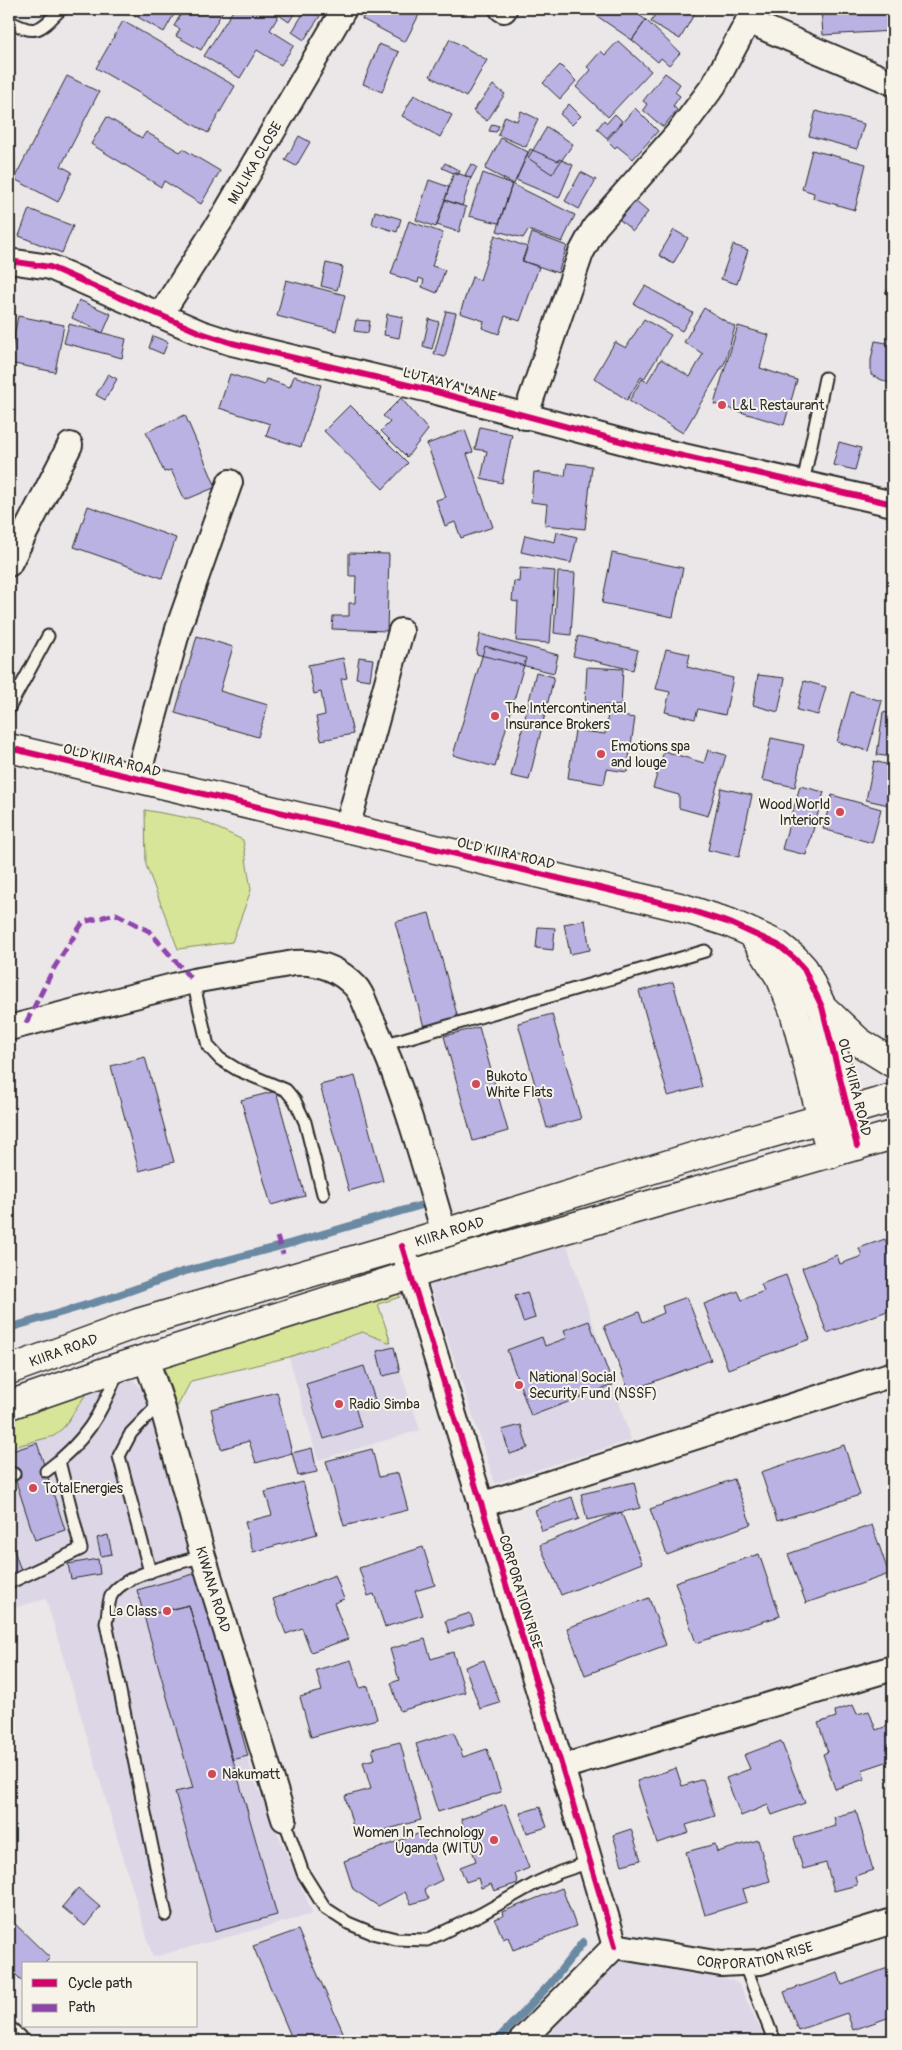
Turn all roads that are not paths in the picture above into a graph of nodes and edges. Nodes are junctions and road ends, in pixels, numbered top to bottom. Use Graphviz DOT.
graph roads {
  1 [pos="60,9"];
  2 [pos="344,9"];
  3 [pos="750,15"];
  4 [pos="9,21"];
  5 [pos="893,83"];
  6 [pos="9,261"];
  7 [pos="161,314"];
  8 [pos="825,378"];
  9 [pos="525,417"];
  10 [pos="70,446"];
  11 [pos="230,482"];
  12 [pos="803,484"];
  13 [pos="893,504"];
  14 [pos="9,564"];
  15 [pos="401,631"];
  16 [pos="48,636"];
  17 [pos="9,708"];
  18 [pos="9,748"];
  19 [pos="137,779"];
  20 [pos="348,828"];
  21 [pos="752,933"];
  22 [pos="705,951"];
  23 [pos="193,981"];
  24 [pos="822,1007"];
  25 [pos="9,1028"];
  26 [pos="383,1045"];
  27 [pos="893,1062"];
  28 [pos="893,1098"];
  29 [pos="848,1112"];
  30 [pos="822,1119"];
  31 [pos="893,1135"];
  32 [pos="857,1146"];
  33 [pos="830,1154"];
  34 [pos="323,1194"];
  35 [pos="444,1233"];
  36 [pos="402,1246"];
  37 [pos="412,1275"];
  38 [pos="146,1359"];
  39 [pos="119,1367"];
  40 [pos="9,1370"];
  41 [pos="893,1374"];
  42 [pos="161,1402"];
  43 [pos="9,1405"];
  44 [pos="60,1461"];
  45 [pos="46,1471"];
  46 [pos="481,1506"];
  47 [pos="202,1556"];
  48 [pos="150,1572"];
  49 [pos="9,1583"];
  50 [pos="893,1668"];
  51 [pos="562,1767"];
  52 [pos="284,1819"];
  53 [pos="590,1862"];
  54 [pos="166,1915"];
  55 [pos="893,1921"];
  56 [pos="615,1946"];
  57 [pos="744,1963"];
  58 [pos="9,2035"];
  59 [pos="893,2039"];
  60 [pos="15,2041"];
  61 [pos="521,2041"];
  62 [pos="776,2041"];
  63 [pos="888,2041"];
  1 -- 4 [label="lane"];
  2 -- 7 [label="street, MULIKA CLOSE"];
  3 -- 5 [label="street"];
  3 -- 9 [label="street"];
  6 -- 7 [label="street, LUTAAYA LANE"];
  7 -- 9 [label="street, LUTAAYA LANE"];
  8 -- 12 [label="lane"];
  9 -- 12 [label="street, LUTAAYA LANE"];
  10 -- 14 [label="street"];
  11 -- 19 [label="street"];
  12 -- 13 [label="street, LUTAAYA LANE"];
  15 -- 20 [label="street"];
  16 -- 17 [label="lane"];
  18 -- 19 [label="main road, OLD KIIRA ROAD"];
  19 -- 20 [label="main road, OLD KIIRA ROAD"];
  20 -- 21 [label="main road, OLD KIIRA ROAD"];
  21 -- 24 [label="main road, OLD KIIRA ROAD"];
  21 -- 30 [label="main road"];
  22 -- 26 [label="lane"];
  23 -- 25 [label="street"];
  23 -- 26 [label="street"];
  23 -- 34 [label="lane"];
  24 -- 27 [label="main road"];
  24 -- 29 [label="main road, OLD KIIRA ROAD"];
  26 -- 35 [label="street"];
  28 -- 29 [label="main road, KIIRA ROAD"];
  29 -- 30 [label="main road, KIIRA ROAD"];
  29 -- 32 [label="main road, OLD KIIRA ROAD"];
  30 -- 33 [label="main road"];
  30 -- 35 [label="main road, KIIRA ROAD"];
  31 -- 32 [label="main road"];
  32 -- 33 [label="main road"];
  33 -- 37 [label="main road"];
  35 -- 36 [label="main road, KIIRA ROAD"];
  36 -- 37 [label="street, CORPORATION RISE"];
  36 -- 40 [label="main road, KIIRA ROAD"];
  37 -- 38 [label="main road"];
  37 -- 46 [label="street, CORPORATION RISE"];
  38 -- 39 [label="main road"];
  38 -- 42 [label="street, KIWANA ROAD"];
  39 -- 43 [label="main road"];
  39 -- 44 [label="lane"];
  41 -- 46 [label="street"];
  42 -- 47 [label="street, KIWANA ROAD"];
  42 -- 48 [label="lane"];
  44 -- 45 [label="lane"];
  44 -- 49 [label="lane"];
  46 -- 51 [label="street, CORPORATION RISE"];
  47 -- 48 [label="lane"];
  47 -- 52 [label="street, KIWANA ROAD"];
  48 -- 54 [label="lane"];
  50 -- 51 [label="street"];
  51 -- 53 [label="street, CORPORATION RISE"];
  52 -- 53 [label="lane"];
  53 -- 56 [label="street, CORPORATION RISE"];
  55 -- 57 [label="street, CORPORATION RISE"];
  56 -- 57 [label="street, CORPORATION RISE"];
  56 -- 61 [label="street"];
  57 -- 62 [label="lane"];
  58 -- 60 [label="street"];
  59 -- 63 [label="lane"];
}
